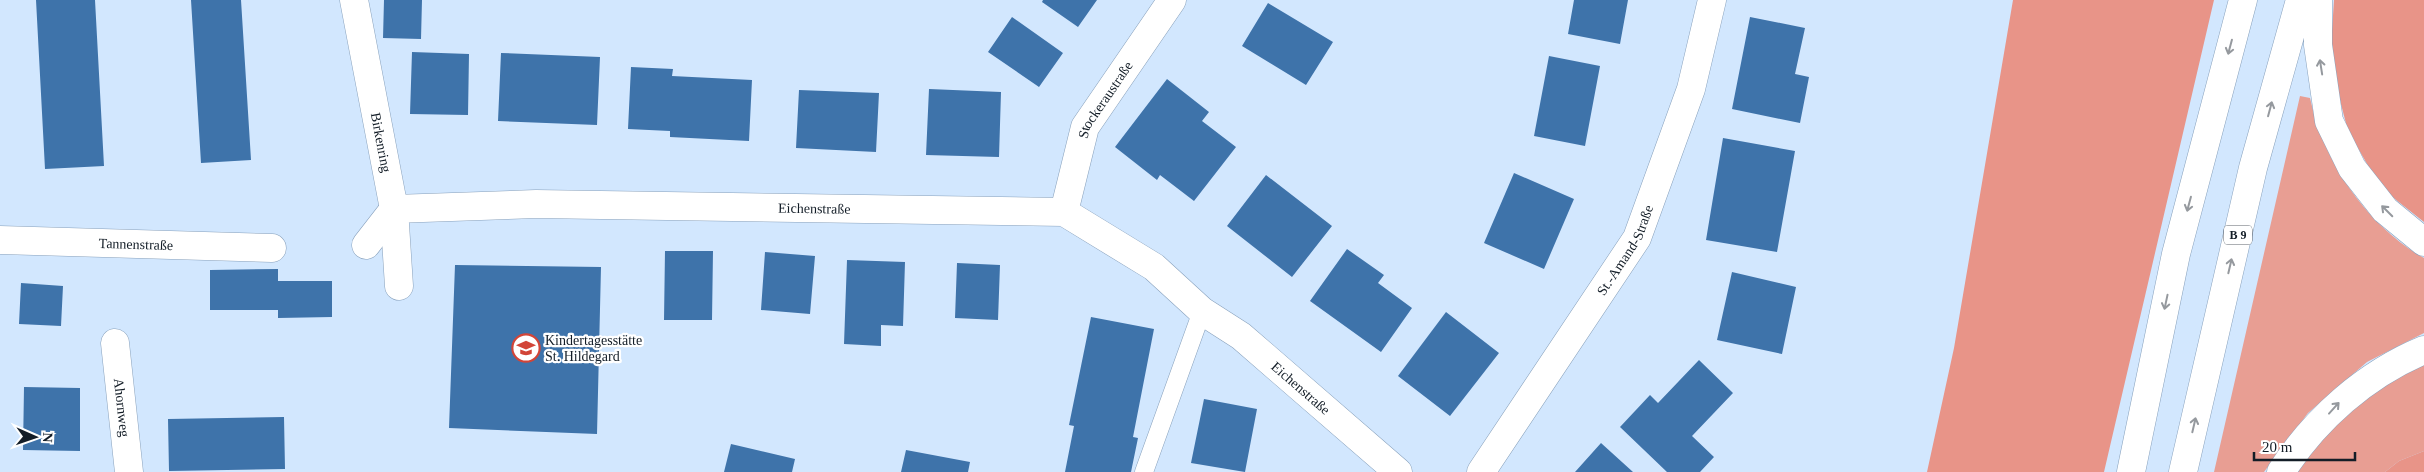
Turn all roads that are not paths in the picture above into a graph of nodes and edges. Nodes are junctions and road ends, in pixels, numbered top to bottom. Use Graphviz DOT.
graph roads {
  1 [pos="354,0"];
  2 [pos="1172,0"];
  3 [pos="1712,0"];
  4 [pos="2242,0"];
  5 [pos="2300,0"];
  6 [pos="2318,0"];
  7 [pos="394,209"];
  8 [pos="1064,212"];
  9 [pos="0,240"];
  10 [pos="2424,242"];
  11 [pos="366,244"];
  12 [pos="272,248"];
  13 [pos="399,286"];
  14 [pos="1202,311"];
  15 [pos="115,343"];
  16 [pos="2424,350"];
  17 [pos="130,472"];
  18 [pos="1144,472"];
  19 [pos="1398,472"];
  20 [pos="1480,472"];
  21 [pos="2131,472"];
  22 [pos="2183,472"];
  23 [pos="2281,472"];
  1 -- 7 [label="main road, Birkenring"];
  2 -- 8 [label="main road, Stockeraustraße"];
  3 -- 20 [label="main road, St.-Amand-Straße"];
  4 -- 21 [label="main road, one-way"];
  22 -- 5 [label="main road, B 9, one-way"];
  10 -- 6 [label="main road, one-way"];
  7 -- 8 [label="main road, Eichenstraße"];
  7 -- 11 [label="main road"];
  7 -- 13 [label="main road, Birkenring"];
  8 -- 14 [label="main road, Eichenstraße"];
  9 -- 12 [label="main road, Tannenstraße"];
  14 -- 18 [label="lane"];
  14 -- 19 [label="main road, Eichenstraße"];
  15 -- 17 [label="main road, Ahornweg"];
  23 -- 16 [label="main road, one-way"];
}
